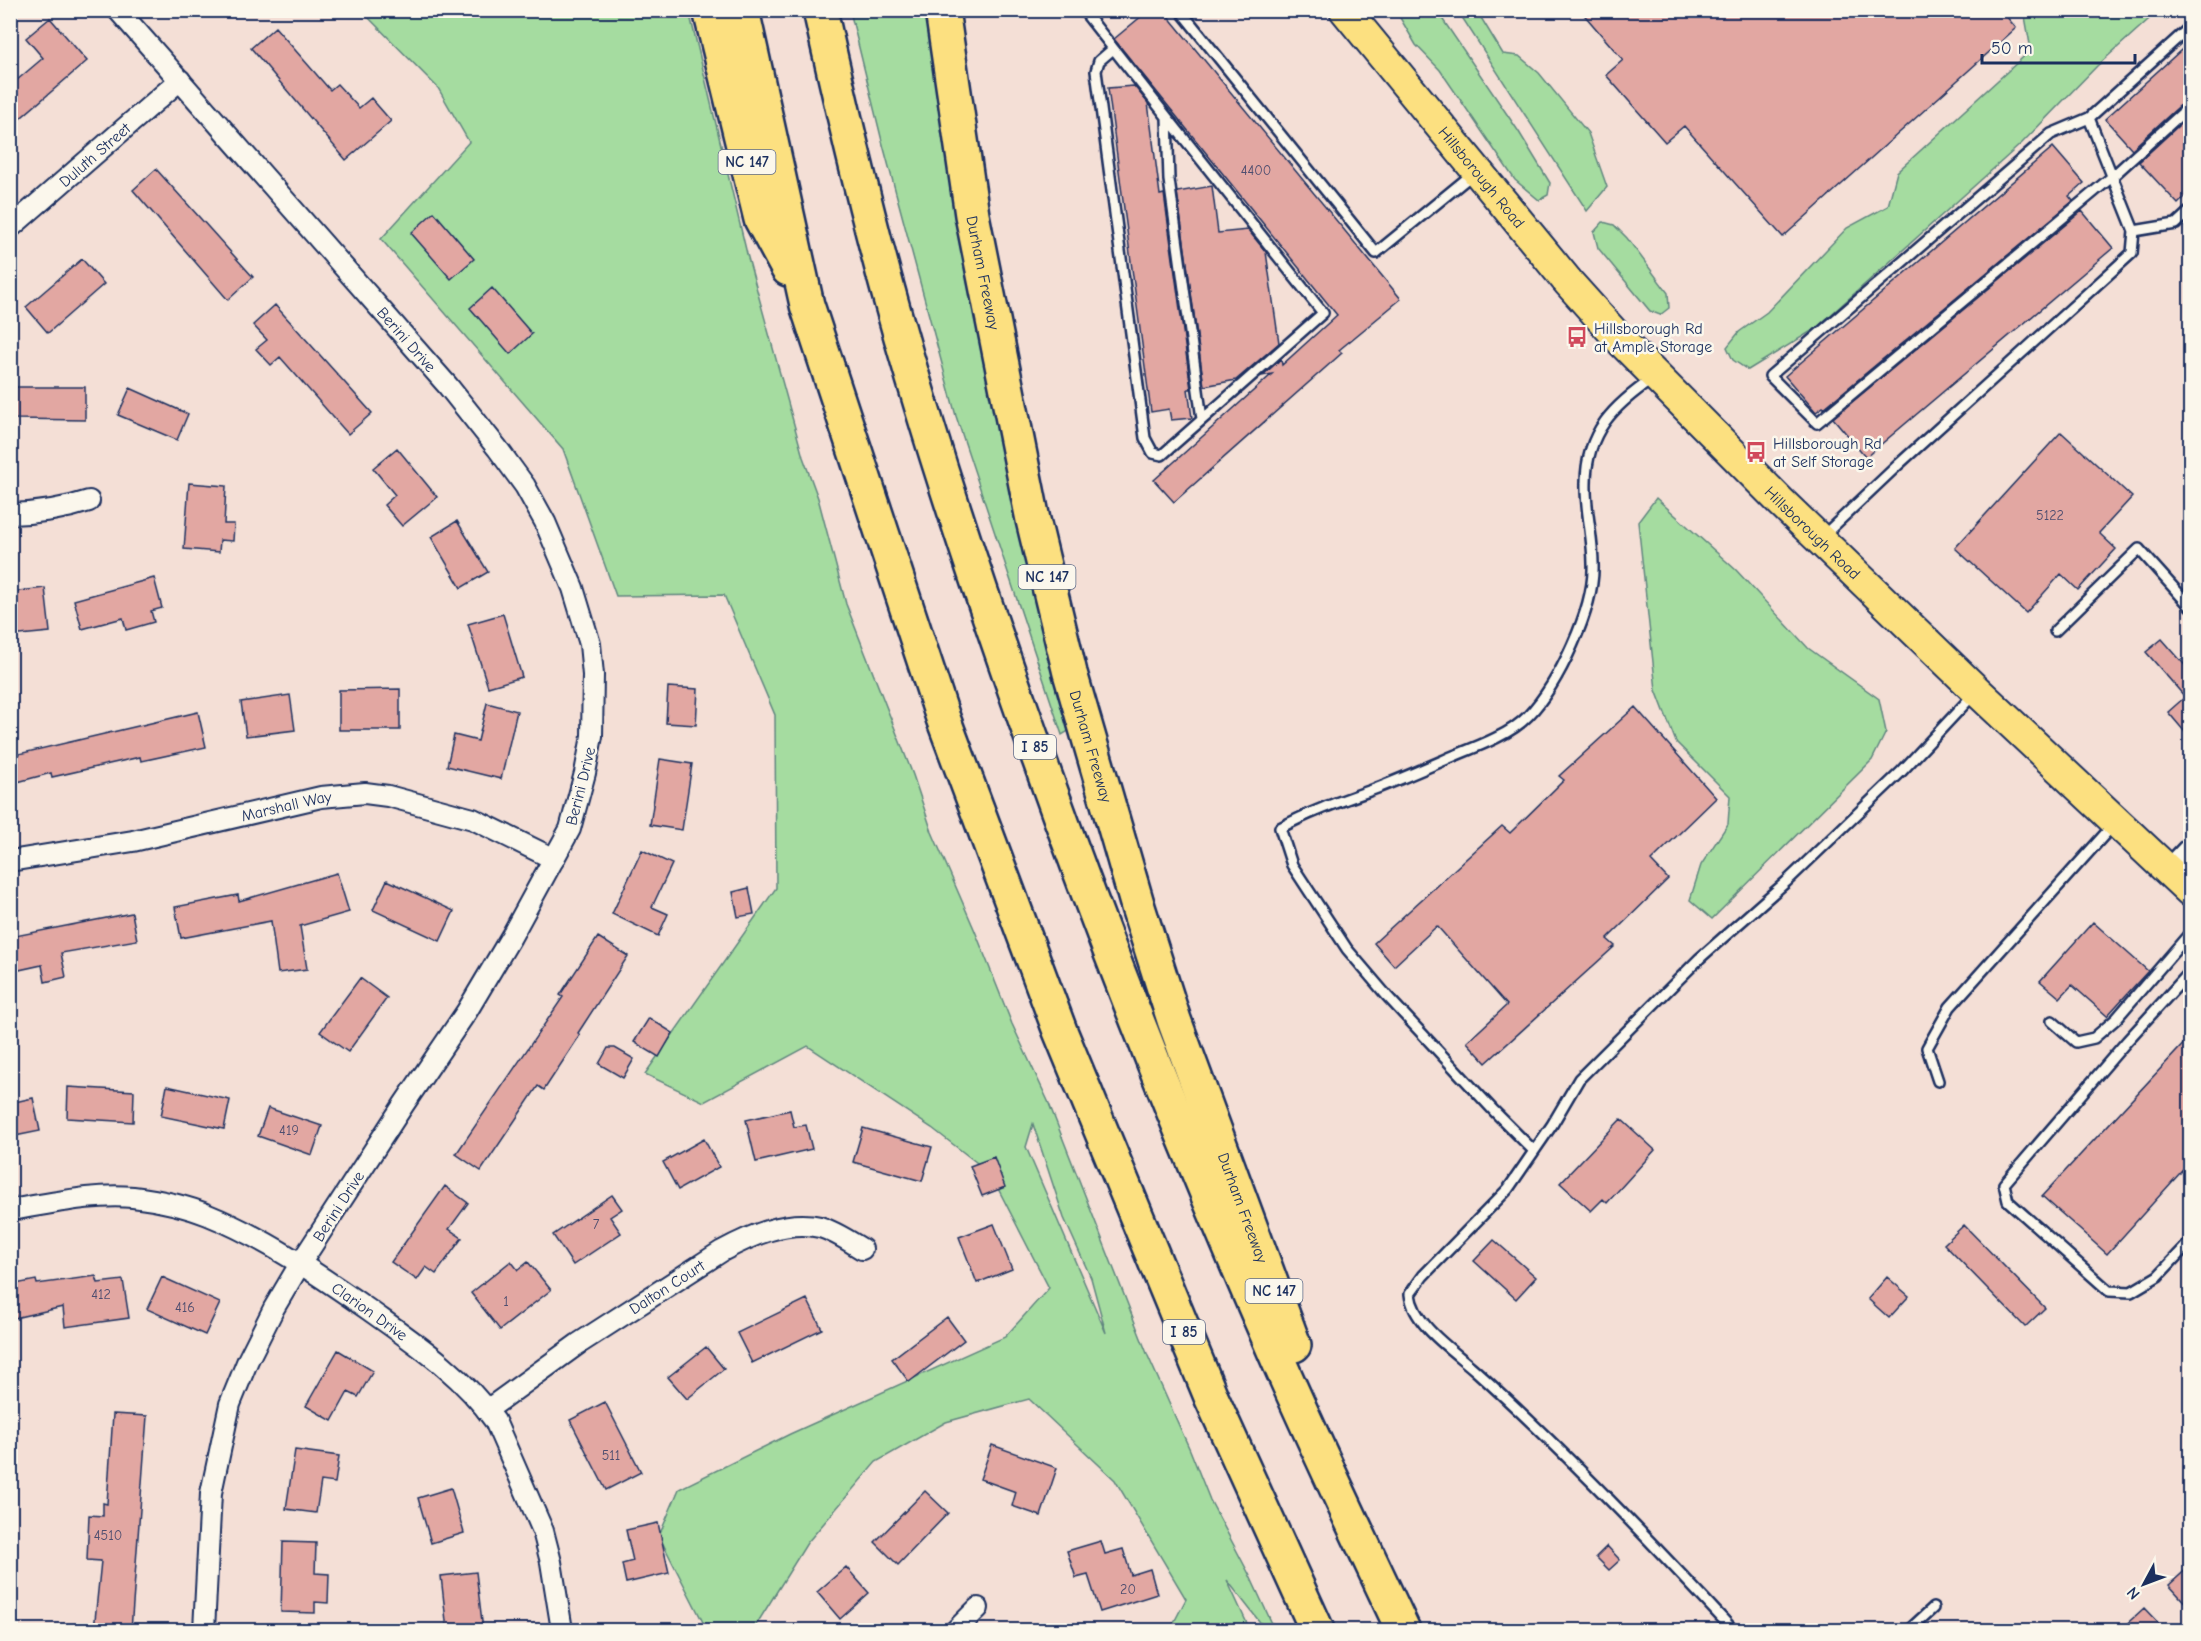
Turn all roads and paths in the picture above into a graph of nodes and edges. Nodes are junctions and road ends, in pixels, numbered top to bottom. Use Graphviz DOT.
graph roads {
  1 [pos="118,10"];
  2 [pos="710,10"];
  3 [pos="742,10"];
  4 [pos="820,10"];
  5 [pos="942,10"];
  6 [pos="1083,10"];
  7 [pos="1180,10"];
  8 [pos="1345,10"];
  9 [pos="2190,27"];
  10 [pos="1113,49"];
  11 [pos="180,80"];
  12 [pos="2190,106"];
  13 [pos="1167,117"];
  14 [pos="2089,118"];
  15 [pos="1477,171"];
  16 [pos="2113,176"];
  17 [pos="2190,211"];
  18 [pos="10,228"];
  19 [pos="2134,231"];
  20 [pos="807,305"];
  21 [pos="1656,376"];
  22 [pos="1202,419"];
  23 [pos="89,501"];
  24 [pos="10,514"];
  25 [pos="1820,539"];
  26 [pos="2190,606"];
  27 [pos="2055,632"];
  28 [pos="1977,691"];
  29 [pos="2116,822"];
  30 [pos="554,859"];
  31 [pos="10,861"];
  32 [pos="2184,872"];
  33 [pos="2190,933"];
  34 [pos="2190,972"];
  35 [pos="2052,1021"];
  36 [pos="1938,1081"];
  37 [pos="1534,1151"];
  38 [pos="10,1210"];
  39 [pos="2190,1242"];
  40 [pos="862,1249"];
  41 [pos="300,1264"];
  42 [pos="488,1410"];
  43 [pos="1322,1458"];
  44 [pos="978,1608"];
  45 [pos="1933,1608"];
  46 [pos="204,1630"];
  47 [pos="562,1630"];
  48 [pos="956,1630"];
  49 [pos="1317,1630"];
  50 [pos="1403,1630"];
  51 [pos="1733,1630"];
  52 [pos="1909,1630"];
  1 -- 11 [label="street, Berini Drive"];
  2 -- 20 [label="highway, NC 147"];
  3 -- 20 [label="highway, I 85"];
  4 -- 43 [label="highway, I 85"];
  5 -- 43 [label="highway, Durham Freeway / NC 147"];
  6 -- 10 [label="lane"];
  7 -- 15 [label="lane"];
  8 -- 15 [label="main road, Hillsborough Road"];
  9 -- 14 [label="lane"];
  10 -- 13 [label="lane"];
  10 -- 22 [label="lane"];
  11 -- 18 [label="street, Duluth Street"];
  11 -- 30 [label="street, Berini Drive"];
  12 -- 16 [label="lane"];
  13 -- 22 [label="lane"];
  13 -- 22 [label="lane"];
  14 -- 16 [label="lane"];
  14 -- 16 [label="lane"];
  15 -- 21 [label="main road, Hillsborough Road"];
  16 -- 19 [label="lane"];
  17 -- 19 [label="lane"];
  19 -- 25 [label="lane"];
  20 -- 49 [label="highway, I 85"];
  21 -- 25 [label="main road, Hillsborough Road"];
  21 -- 37 [label="lane"];
  23 -- 24 [label="street"];
  25 -- 28 [label="main road, Hillsborough Road"];
  26 -- 27 [label="lane"];
  28 -- 29 [label="main road, Hillsborough Road"];
  28 -- 37 [label="lane"];
  29 -- 32 [label="main road, Hillsborough Road"];
  29 -- 36 [label="lane"];
  30 -- 31 [label="street, Marshall Way"];
  30 -- 41 [label="street, Berini Drive"];
  33 -- 35 [label="lane"];
  34 -- 39 [label="lane"];
  37 -- 51 [label="lane"];
  38 -- 41 [label="street, Clarion Drive"];
  40 -- 42 [label="street, Dalton Court"];
  41 -- 42 [label="street, Clarion Drive"];
  41 -- 46 [label="street, Berini Drive"];
  42 -- 47 [label="street, Clarion Drive"];
  43 -- 50 [label="highway, I 85"];
  44 -- 48 [label="street"];
  45 -- 52 [label="lane"];
}
